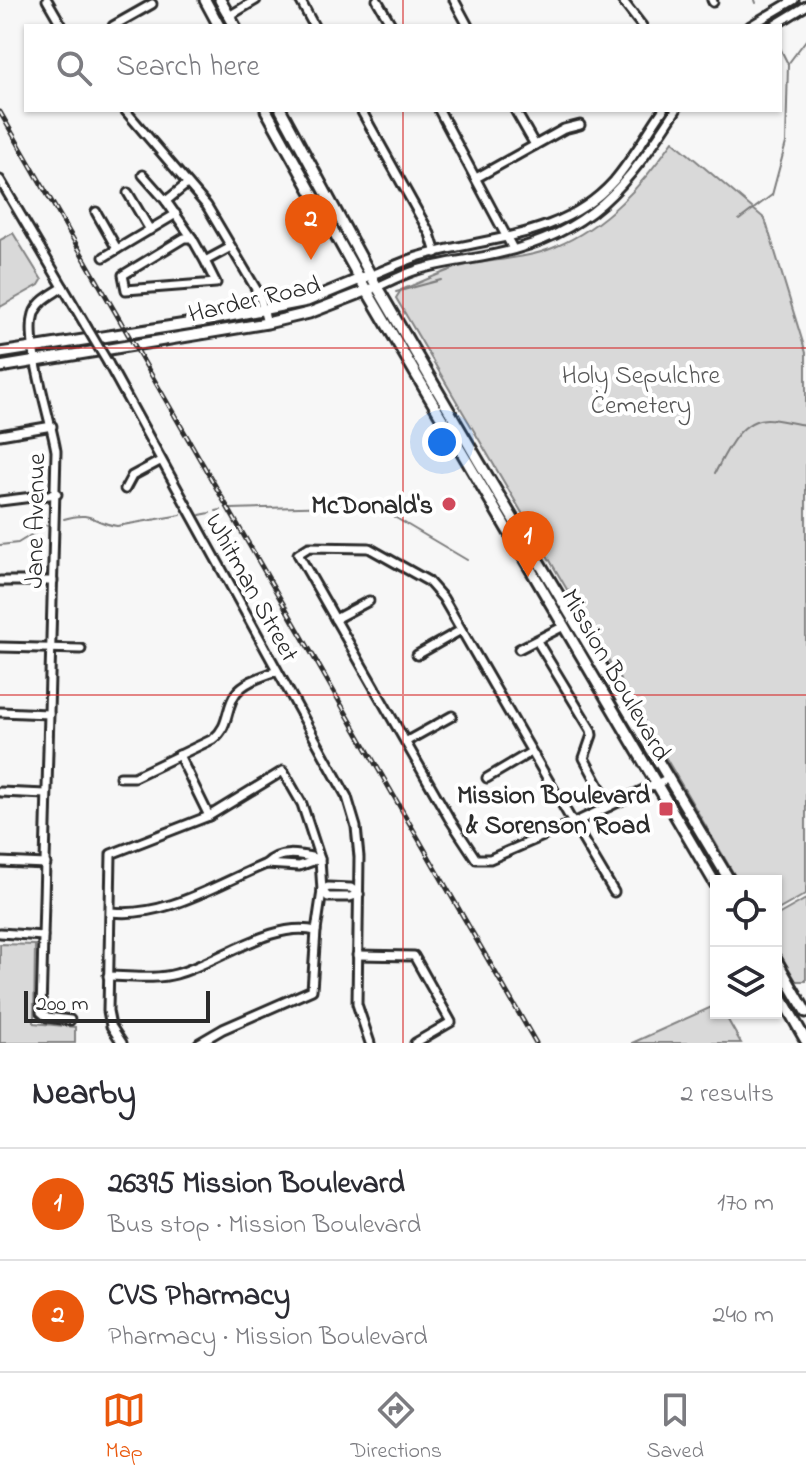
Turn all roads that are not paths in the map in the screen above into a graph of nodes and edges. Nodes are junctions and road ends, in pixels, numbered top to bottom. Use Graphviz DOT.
graph roads {
  1 [pos="47,0"];
  2 [pos="205,0"];
  3 [pos="220,0"];
  4 [pos="256,0"];
  5 [pos="300,0"];
  6 [pos="377,0"];
  7 [pos="454,0"];
  8 [pos="622,0"];
  9 [pos="794,0"];
  10 [pos="152,4"];
  11 [pos="806,6"];
  12 [pos="229,16"];
  13 [pos="61,24"];
  14 [pos="117,24"];
  15 [pos="218,24"];
  16 [pos="234,24"];
  17 [pos="313,24"];
  18 [pos="391,24"];
  19 [pos="467,24"];
  20 [pos="640,24"];
  21 [pos="753,24"];
  22 [pos="776,24"];
  23 [pos="127,112"];
  24 [pos="267,112"];
  25 [pos="282,112"];
  26 [pos="362,112"];
  27 [pos="440,112"];
  28 [pos="516,112"];
  29 [pos="662,112"];
  30 [pos="675,112"];
  31 [pos="580,125"];
  32 [pos="535,145"];
  33 [pos="143,175"];
  34 [pos="476,178"];
  35 [pos="0,180"];
  36 [pos="187,184"];
  37 [pos="128,193"];
  38 [pos="166,201"];
  39 [pos="96,212"];
  40 [pos="176,214"];
  41 [pos="150,230"];
  42 [pos="508,237"];
  43 [pos="192,238"];
  44 [pos="231,247"];
  45 [pos="117,249"];
  46 [pos="513,249"];
  47 [pos="436,253"];
  48 [pos="104,257"];
  49 [pos="205,261"];
  50 [pos="372,275"];
  51 [pos="360,279"];
  52 [pos="63,287"];
  53 [pos="373,289"];
  54 [pos="263,310"];
  55 [pos="267,323"];
  56 [pos="34,347"];
  57 [pos="0,353"];
  58 [pos="37,361"];
  59 [pos="0,367"];
  60 [pos="52,426"];
  61 [pos="0,435"];
  62 [pos="160,461"];
  63 [pos="468,462"];
  64 [pos="125,489"];
  65 [pos="499,493"];
  66 [pos="57,494"];
  67 [pos="0,501"];
  68 [pos="0,581"];
  69 [pos="53,581"];
  70 [pos="369,601"];
  71 [pos="335,619"];
  72 [pos="564,626"];
  73 [pos="461,630"];
  74 [pos="537,641"];
  75 [pos="0,647"];
  76 [pos="51,648"];
  77 [pos="81,649"];
  78 [pos="519,649"];
  79 [pos="417,655"];
  80 [pos="277,671"];
  81 [pos="0,712"];
  82 [pos="49,714"];
  83 [pos="452,716"];
  84 [pos="407,741"];
  85 [pos="531,752"];
  86 [pos="179,755"];
  87 [pos="120,777"];
  88 [pos="487,778"];
  89 [pos="669,778"];
  90 [pos="656,784"];
  91 [pos="0,792"];
  92 [pos="46,794"];
  93 [pos="610,806"];
  94 [pos="209,816"];
  95 [pos="573,823"];
  96 [pos="320,859"];
  97 [pos="0,862"];
  98 [pos="46,864"];
  99 [pos="710,875"];
  100 [pos="726,875"];
  101 [pos="322,891"];
  102 [pos="614,892"];
  103 [pos="359,894"];
  104 [pos="111,912"];
  105 [pos="316,931"];
  106 [pos="0,933"];
  107 [pos="43,936"];
  108 [pos="357,955"];
  109 [pos="782,972"];
  110 [pos="108,976"];
  111 [pos="782,999"];
  112 [pos="806,1012"];
  113 [pos="70,1020"];
  114 [pos="806,1041"];
  115 [pos="122,1043"];
  116 [pos="199,1043"];
  117 [pos="370,1043"];
  118 [pos="415,1043"];
  1 -- 13 [label="street"];
  2 -- 15 [label="main road"];
  3 -- 12 [label="main road"];
  4 -- 12 [label="street"];
  5 -- 17 [label="street"];
  6 -- 18 [label="street"];
  7 -- 19 [label="street"];
  8 -- 20 [label="street"];
  9 -- 21 [label="street"];
  10 -- 14 [label="street"];
  11 -- 22 [label="street"];
  12 -- 16 [label="main road"];
  23 -- 36 [label="street"];
  24 -- 51 [label="main road, Mission Boulevard"];
  25 -- 50 [label="main road, Mission Boulevard"];
  26 -- 47 [label="street"];
  27 -- 34 [label="street"];
  28 -- 32 [label="street"];
  29 -- 42 [label="street, Harder Road"];
  30 -- 46 [label="street, Harder Road"];
  31 -- 32 [label="street"];
  32 -- 34 [label="street"];
  33 -- 38 [label="street"];
  34 -- 42 [label="street"];
  35 -- 52 [label="street, Whitman Street"];
  36 -- 38 [label="street"];
  36 -- 44 [label="street"];
  37 -- 41 [label="street"];
  38 -- 40 [label="street"];
  39 -- 45 [label="street"];
  40 -- 41 [label="street"];
  40 -- 43 [label="street"];
  41 -- 45 [label="street"];
  42 -- 46 [label="street"];
  42 -- 47 [label="street, Harder Road"];
  43 -- 49 [label="street"];
  43 -- 49 [label="street"];
  44 -- 49 [label="street"];
  44 -- 54 [label="street"];
  45 -- 48 [label="street"];
  46 -- 53 [label="street, Harder Road"];
  47 -- 50 [label="street, Harder Road"];
  50 -- 51 [label="main road, Harder Road"];
  50 -- 53 [label="main road, Mission Boulevard"];
  51 -- 53 [label="main road, Mission Boulevard"];
  51 -- 54 [label="main road, Harder Road"];
  52 -- 56 [label="street, Jane Avenue"];
  52 -- 62 [label="street, Whitman Street, bridge"];
  53 -- 55 [label="main road, Harder Road"];
  53 -- 63 [label="main road, Mission Boulevard"];
  53 -- 65 [label="main road, Mission Boulevard"];
  54 -- 55 [label="street"];
  54 -- 56 [label="main road, Harder Road"];
  55 -- 58 [label="main road, Harder Road"];
  56 -- 57 [label="main road, Harder Road"];
  56 -- 58 [label="street, Jane Avenue"];
  58 -- 59 [label="main road, Harder Road"];
  58 -- 60 [label="street, Jane Avenue"];
  60 -- 61 [label="street"];
  60 -- 66 [label="street, Jane Avenue"];
  62 -- 64 [label="street"];
  62 -- 80 [label="street, Whitman Street"];
  63 -- 65 [label="main road"];
  63 -- 72 [label="main road, Mission Boulevard"];
  65 -- 89 [label="main road, Mission Boulevard"];
  66 -- 67 [label="street"];
  66 -- 69 [label="street, Jane Avenue"];
  68 -- 69 [label="street"];
  69 -- 76 [label="street, Jane Avenue"];
  70 -- 71 [label="street"];
  71 -- 73 [label="street"];
  71 -- 84 [label="street"];
  72 -- 74 [label="street"];
  72 -- 90 [label="main road, Mission Boulevard"];
  73 -- 79 [label="street"];
  73 -- 85 [label="street"];
  74 -- 78 [label="street"];
  74 -- 93 [label="street"];
  75 -- 76 [label="street"];
  76 -- 77 [label="street"];
  76 -- 82 [label="street, Jane Avenue"];
  80 -- 86 [label="street"];
  80 -- 103 [label="street, Whitman Street"];
  81 -- 82 [label="street"];
  82 -- 92 [label="street, Jane Avenue"];
  83 -- 84 [label="street"];
  84 -- 95 [label="street"];
  85 -- 88 [label="street"];
  85 -- 95 [label="street"];
  86 -- 87 [label="street"];
  86 -- 94 [label="street"];
  89 -- 90 [label="street"];
  89 -- 100 [label="main road, Mission Boulevard"];
  90 -- 93 [label="street"];
  90 -- 99 [label="main road, Mission Boulevard"];
  91 -- 92 [label="street"];
  92 -- 98 [label="street, Jane Avenue"];
  93 -- 95 [label="street"];
  94 -- 96 [label="street"];
  94 -- 104 [label="street"];
  95 -- 102 [label="street"];
  96 -- 101 [label="street"];
  96 -- 104 [label="street"];
  97 -- 98 [label="street"];
  98 -- 107 [label="street, Jane Avenue"];
  101 -- 103 [label="street"];
  101 -- 105 [label="street"];
  103 -- 108 [label="street, Whitman Street"];
  104 -- 110 [label="street"];
  105 -- 110 [label="street"];
  105 -- 116 [label="street"];
  106 -- 107 [label="street"];
  107 -- 113 [label="street, Jane Avenue"];
  108 -- 117 [label="street, Whitman Street"];
  108 -- 118 [label="street"];
  109 -- 112 [label="main road"];
  110 -- 115 [label="street"];
  111 -- 114 [label="main road"];
}
